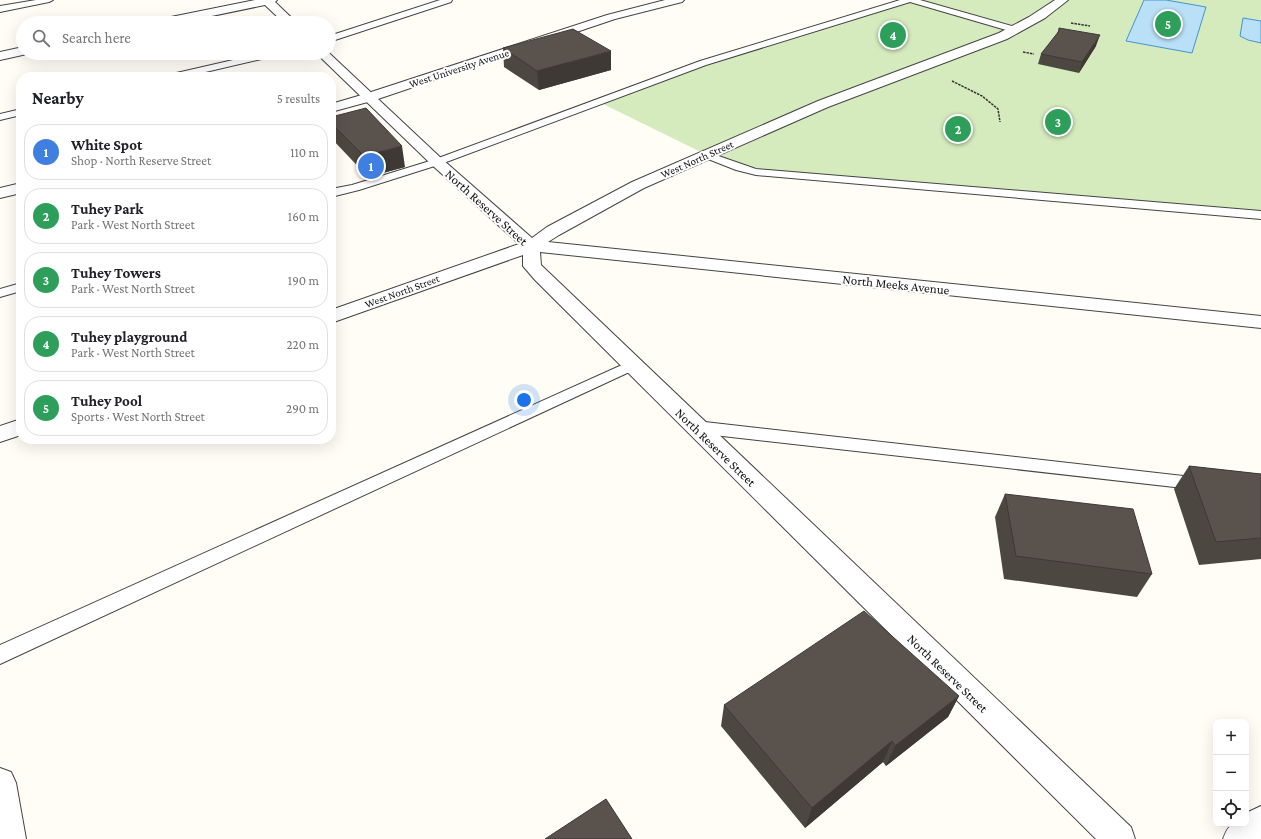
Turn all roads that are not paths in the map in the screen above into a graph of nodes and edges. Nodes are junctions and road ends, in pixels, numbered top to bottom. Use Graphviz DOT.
graph roads {
  1 [pos="49,0"];
  2 [pos="268,0"];
  3 [pos="448,0"];
  4 [pos="678,0"];
  5 [pos="910,0"];
  6 [pos="1062,0"];
  7 [pos="0,9"];
  8 [pos="194,16"];
  9 [pos="284,16"];
  10 [pos="1016,30"];
  11 [pos="336,37"];
  12 [pos="16,53"];
  13 [pos="0,56"];
  14 [pos="246,60"];
  15 [pos="329,60"];
  16 [pos="194,72"];
  17 [pos="370,98"];
  18 [pos="336,107"];
  19 [pos="16,113"];
  20 [pos="0,117"];
  21 [pos="707,155"];
  22 [pos="437,162"];
  23 [pos="16,189"];
  24 [pos="336,192"];
  25 [pos="0,194"];
  26 [pos="1261,215"];
  27 [pos="531,246"];
  28 [pos="16,288"];
  29 [pos="0,293"];
  30 [pos="336,315"];
  31 [pos="1261,322"];
  32 [pos="633,365"];
  33 [pos="696,427"];
  34 [pos="16,429"];
  35 [pos="0,434"];
  36 [pos="1216,485"];
  37 [pos="0,655"];
  38 [pos="0,783"];
  39 [pos="1261,822"];
  40 [pos="10,839"];
  41 [pos="1119,839"];
  42 [pos="1239,839"];
  1 -- 7 [label="lane"];
  2 -- 8 [label="street"];
  2 -- 9 [label="street"];
  3 -- 11 [label="lane"];
  4 -- 17 [label="street, West University Avenue"];
  5 -- 10 [label="lane"];
  5 -- 22 [label="lane"];
  6 -- 10 [label="street, West North Street"];
  10 -- 21 [label="street, West North Street"];
  12 -- 13 [label="street"];
  14 -- 16 [label="lane"];
  15 -- 17 [label="street, North Reserve Street"];
  17 -- 18 [label="street, West University Avenue"];
  17 -- 22 [label="street, North Reserve Street"];
  19 -- 20 [label="lane"];
  21 -- 26 [label="lane"];
  21 -- 27 [label="street, West North Street"];
  22 -- 24 [label="lane"];
  22 -- 27 [label="street, North Reserve Street"];
  23 -- 25 [label="street"];
  27 -- 30 [label="street, West North Street"];
  27 -- 31 [label="street, North Meeks Avenue"];
  27 -- 32 [label="street, North Reserve Street"];
  28 -- 29 [label="lane"];
  32 -- 33 [label="street, North Reserve Street"];
  32 -- 37 [label="lane"];
  33 -- 36 [label="lane"];
  33 -- 41 [label="street, North Reserve Street"];
  34 -- 35 [label="street"];
  38 -- 40 [label="street"];
  39 -- 42 [label="street"];
}
